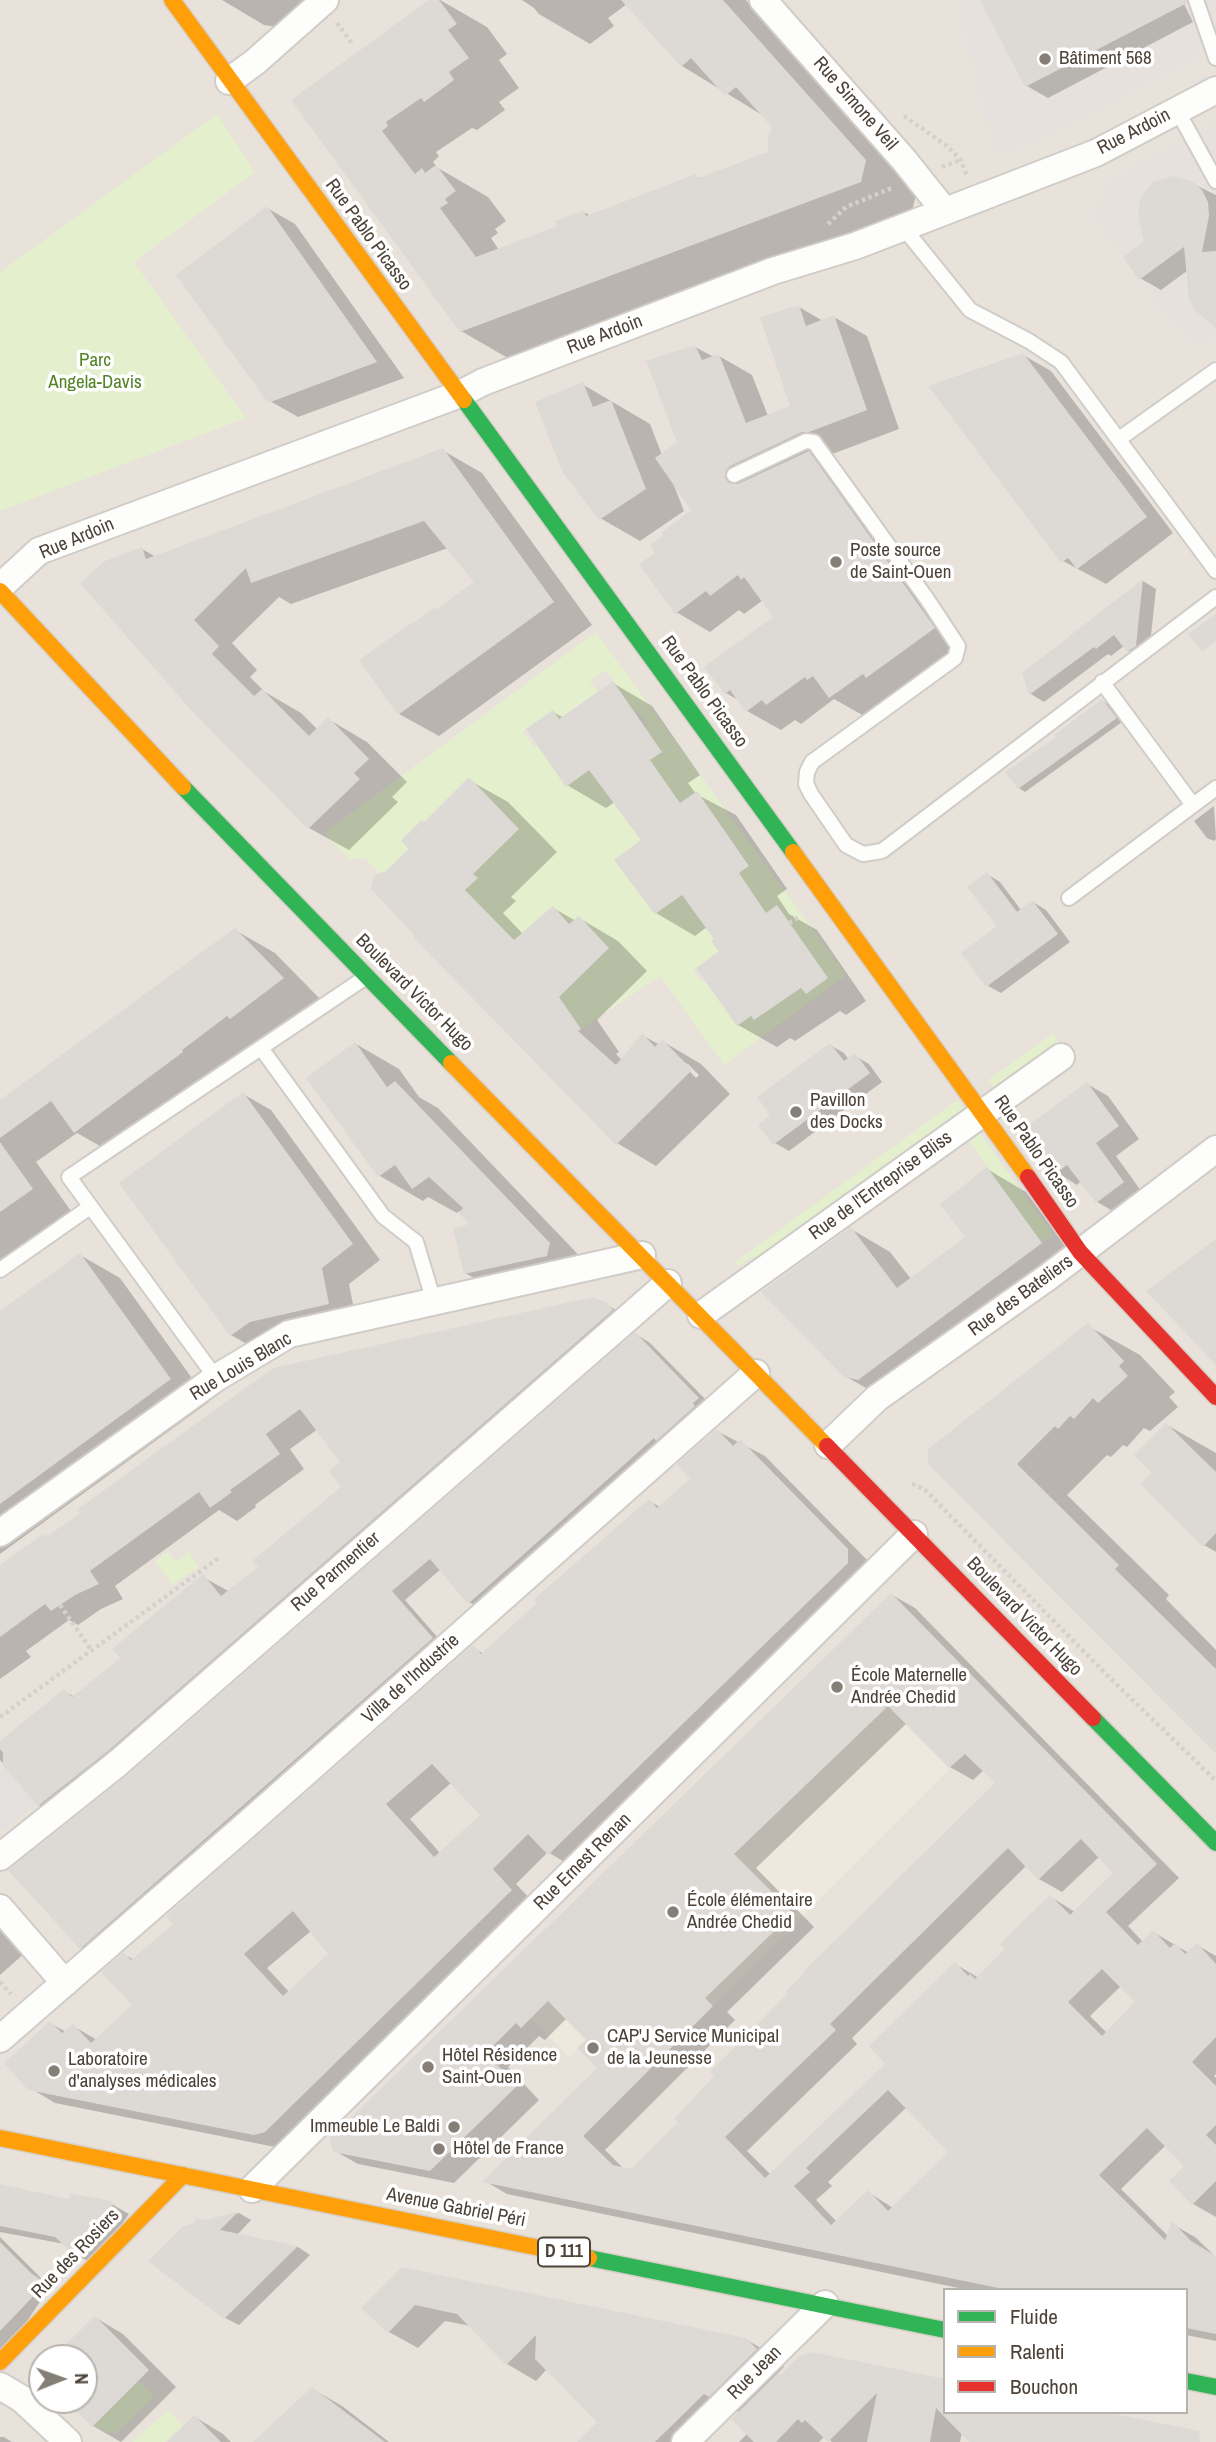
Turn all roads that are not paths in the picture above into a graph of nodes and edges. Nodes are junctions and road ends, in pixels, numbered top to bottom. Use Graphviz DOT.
graph roads {
  1 [pos="172,0"];
  2 [pos="325,0"];
  3 [pos="763,0"];
  4 [pos="1196,0"];
  5 [pos="1216,58"];
  6 [pos="229,81"];
  7 [pos="1216,90"];
  8 [pos="1177,110"];
  9 [pos="1216,181"];
  10 [pos="944,210"];
  11 [pos="903,227"];
  12 [pos="1216,370"];
  13 [pos="460,394"];
  14 [pos="1119,439"];
  15 [pos="734,475"];
  16 [pos="1216,570"];
  17 [pos="0,589"];
  18 [pos="1216,597"];
  19 [pos="1102,682"];
  20 [pos="1216,788"];
  21 [pos="1193,805"];
  22 [pos="1069,898"];
  23 [pos="368,976"];
  24 [pos="261,1048"];
  25 [pos="1060,1057"];
  26 [pos="983,1113"];
  27 [pos="1216,1149"];
  28 [pos="90,1207"];
  29 [pos="1080,1252"];
  30 [pos="642,1255"];
  31 [pos="0,1270"];
  32 [pos="668,1283"];
  33 [pos="434,1302"];
  34 [pos="701,1315"];
  35 [pos="756,1373"];
  36 [pos="216,1378"];
  37 [pos="1216,1397"];
  38 [pos="828,1445"];
  39 [pos="0,1533"];
  40 [pos="914,1534"];
  41 [pos="1216,1843"];
  42 [pos="0,1857"];
  43 [pos="0,1908"];
  44 [pos="65,1983"];
  45 [pos="0,2039"];
  46 [pos="0,2138"];
  47 [pos="183,2175"];
  48 [pos="252,2189"];
  49 [pos="825,2304"];
  50 [pos="943,2330"];
  51 [pos="0,2362"];
  52 [pos="1188,2381"];
  53 [pos="0,2386"];
  54 [pos="1216,2387"];
  55 [pos="68,2442"];
  56 [pos="685,2442"];
  1 -- 6 [label="main road, Rue Pablo Picasso"];
  2 -- 6 [label="street"];
  3 -- 10 [label="street, Rue Simone Veil"];
  4 -- 5 [label="lane"];
  6 -- 13 [label="main road, Rue Pablo Picasso"];
  7 -- 8 [label="street, Rue Ardoin"];
  8 -- 9 [label="lane"];
  8 -- 10 [label="street, Rue Ardoin"];
  10 -- 11 [label="street, Rue Ardoin"];
  11 -- 13 [label="street, Rue Ardoin"];
  11 -- 14 [label="lane"];
  12 -- 14 [label="lane"];
  13 -- 17 [label="street, Rue Ardoin"];
  13 -- 26 [label="main road, Rue Pablo Picasso"];
  14 -- 16 [label="lane"];
  15 -- 19 [label="lane"];
  17 -- 23 [label="main road, Boulevard Victor Hugo"];
  18 -- 19 [label="lane"];
  19 -- 21 [label="lane"];
  20 -- 21 [label="lane"];
  21 -- 22 [label="lane"];
  23 -- 24 [label="lane"];
  23 -- 30 [label="main road, Boulevard Victor Hugo"];
  24 -- 28 [label="lane"];
  24 -- 33 [label="lane"];
  25 -- 26 [label="street, Rue de l'Entreprise Bliss"];
  26 -- 29 [label="main road, Rue Pablo Picasso"];
  26 -- 34 [label="street, Rue de l'Entreprise Bliss"];
  27 -- 29 [label="street, Rue des Bateliers"];
  28 -- 31 [label="lane"];
  28 -- 36 [label="lane"];
  29 -- 37 [label="main road, Rue Pablo Picasso"];
  29 -- 38 [label="street, Rue des Bateliers"];
  30 -- 32 [label="main road, Boulevard Victor Hugo"];
  30 -- 33 [label="street, Rue Louis Blanc"];
  32 -- 34 [label="main road, Boulevard Victor Hugo"];
  32 -- 42 [label="street, Rue Parmentier"];
  33 -- 36 [label="street, Rue Louis Blanc"];
  34 -- 35 [label="main road, Boulevard Victor Hugo"];
  35 -- 38 [label="main road, Boulevard Victor Hugo"];
  35 -- 44 [label="street, Villa de l'Industrie"];
  36 -- 39 [label="street, Rue Louis Blanc"];
  38 -- 40 [label="main road, Boulevard Victor Hugo"];
  40 -- 41 [label="main road, Boulevard Victor Hugo"];
  40 -- 48 [label="street, Rue Ernest Renan"];
  43 -- 44 [label="street"];
  44 -- 45 [label="street, Villa de l'Industrie"];
  46 -- 47 [label="main road, Avenue Gabriel Péri / D 111"];
  47 -- 48 [label="main road, Avenue Gabriel Péri / D 111"];
  47 -- 51 [label="main road, Rue des Rosiers"];
  48 -- 49 [label="main road, Avenue Gabriel Péri / D 111"];
  49 -- 50 [label="main road, Avenue Gabriel Péri / D 111"];
  49 -- 56 [label="street, Rue Jean"];
  52 -- 54 [label="main road"];
  53 -- 55 [label="street"];
}
